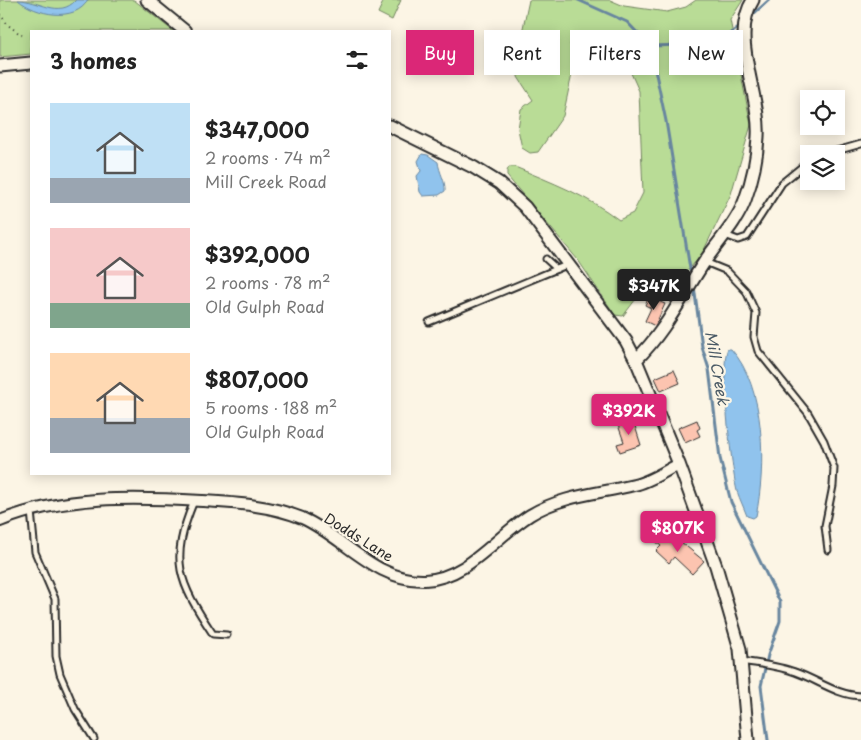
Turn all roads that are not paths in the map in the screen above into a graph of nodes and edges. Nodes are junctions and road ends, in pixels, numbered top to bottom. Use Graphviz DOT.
graph roads {
  1 [pos="147,0"];
  2 [pos="753,0"];
  3 [pos="184,30"];
  4 [pos="30,63"];
  5 [pos="0,66"];
  6 [pos="391,126"];
  7 [pos="861,144"];
  8 [pos="845,149"];
  9 [pos="800,169"];
  10 [pos="724,234"];
  11 [pos="546,259"];
  12 [pos="569,264"];
  13 [pos="702,267"];
  14 [pos="557,269"];
  15 [pos="429,322"];
  16 [pos="636,360"];
  17 [pos="678,464"];
  18 [pos="194,501"];
  19 [pos="31,510"];
  20 [pos="0,521"];
  21 [pos="828,550"];
  22 [pos="227,635"];
  23 [pos="741,661"];
  24 [pos="861,696"];
  25 [pos="745,738"];
  26 [pos="94,739"];
  1 -- 3 [label="street"];
  2 -- 10 [label="street"];
  4 -- 5 [label="street"];
  6 -- 12 [label="street"];
  7 -- 8 [label="lane"];
  9 -- 10 [label="lane"];
  10 -- 13 [label="street"];
  11 -- 14 [label="lane"];
  12 -- 14 [label="lane"];
  12 -- 16 [label="street"];
  13 -- 16 [label="street"];
  13 -- 21 [label="lane"];
  14 -- 15 [label="lane"];
  16 -- 17 [label="street"];
  17 -- 18 [label="street, Dodds Lane"];
  17 -- 23 [label="street"];
  18 -- 19 [label="street, Dodds Lane"];
  18 -- 22 [label="lane"];
  19 -- 20 [label="street, Dodds Lane"];
  19 -- 26 [label="lane"];
  23 -- 24 [label="lane"];
  23 -- 25 [label="street"];
}
